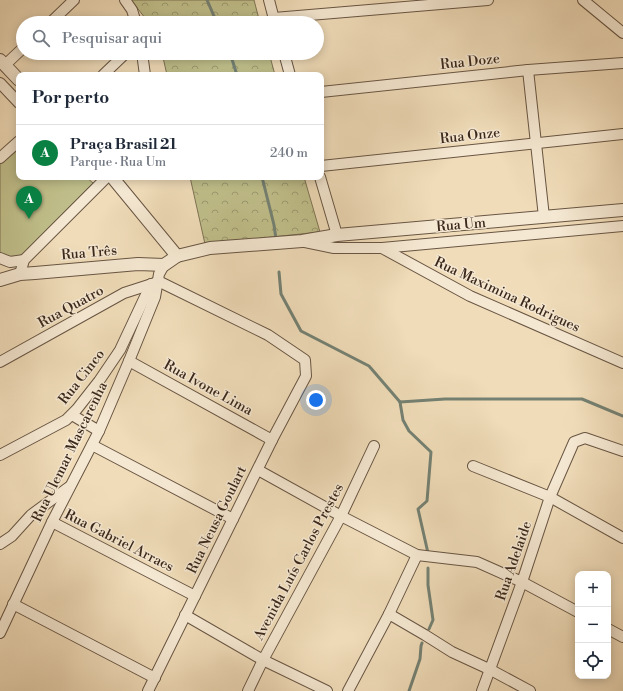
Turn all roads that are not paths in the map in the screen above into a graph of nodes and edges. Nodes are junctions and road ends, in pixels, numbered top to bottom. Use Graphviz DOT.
graph roads {
  1 [pos="74,0"];
  2 [pos="125,0"];
  3 [pos="268,0"];
  4 [pos="488,0"];
  5 [pos="583,0"];
  6 [pos="57,16"];
  7 [pos="134,16"];
  8 [pos="273,16"];
  9 [pos="324,16"];
  10 [pos="623,33"];
  11 [pos="16,53"];
  12 [pos="119,60"];
  13 [pos="143,60"];
  14 [pos="286,60"];
  15 [pos="3,62"];
  16 [pos="623,63"];
  17 [pos="528,70"];
  18 [pos="106,72"];
  19 [pos="145,72"];
  20 [pos="289,72"];
  21 [pos="16,77"];
  22 [pos="0,83"];
  23 [pos="324,92"];
  24 [pos="16,100"];
  25 [pos="623,134"];
  26 [pos="536,143"];
  27 [pos="16,144"];
  28 [pos="0,158"];
  29 [pos="324,166"];
  30 [pos="104,180"];
  31 [pos="114,180"];
  32 [pos="321,180"];
  33 [pos="623,210"];
  34 [pos="544,217"];
  35 [pos="623,226"];
  36 [pos="337,235"];
  37 [pos="302,241"];
  38 [pos="382,248"];
  39 [pos="177,256"];
  40 [pos="0,258"];
  41 [pos="24,260"];
  42 [pos="164,265"];
  43 [pos="20,274"];
  44 [pos="0,280"];
  45 [pos="155,282"];
  46 [pos="129,361"];
  47 [pos="0,362"];
  48 [pos="623,363"];
  49 [pos="72,415"];
  50 [pos="99,431"];
  51 [pos="272,440"];
  52 [pos="92,445"];
  53 [pos="374,446"];
  54 [pos="623,451"];
  55 [pos="0,455"];
  56 [pos="473,466"];
  57 [pos="258,470"];
  58 [pos="72,485"];
  59 [pos="550,498"];
  60 [pos="341,516"];
  61 [pos="233,519"];
  62 [pos="52,522"];
  63 [pos="623,538"];
  64 [pos="0,544"];
  65 [pos="418,555"];
  66 [pos="522,582"];
  67 [pos="195,596"];
  68 [pos="13,604"];
  69 [pos="575,610"];
  70 [pos="389,614"];
  71 [pos="185,616"];
  72 [pos="611,631"];
  73 [pos="0,633"];
  74 [pos="623,637"];
  75 [pos="263,660"];
  76 [pos="491,670"];
  77 [pos="155,678"];
  78 [pos="148,691"];
  79 [pos="248,691"];
  80 [pos="327,691"];
  81 [pos="348,691"];
  82 [pos="482,691"];
  83 [pos="530,691"];
  1 -- 6 [label="street"];
  2 -- 7 [label="street"];
  3 -- 8 [label="street"];
  4 -- 9 [label="street"];
  5 -- 10 [label="street"];
  11 -- 15 [label="street"];
  12 -- 18 [label="street"];
  13 -- 19 [label="street"];
  14 -- 20 [label="street"];
  15 -- 21 [label="street"];
  16 -- 17 [label="street, Rua Doze"];
  17 -- 23 [label="street, Rua Doze"];
  17 -- 26 [label="street"];
  22 -- 24 [label="street"];
  25 -- 26 [label="street, Rua Onze"];
  26 -- 29 [label="street, Rua Onze"];
  26 -- 34 [label="street"];
  27 -- 28 [label="street"];
  30 -- 41 [label="street"];
  31 -- 39 [label="street"];
  32 -- 36 [label="street"];
  33 -- 34 [label="street, Rua Um"];
  34 -- 36 [label="street, Rua Um"];
  35 -- 38 [label="street, Rua Um"];
  36 -- 37 [label="street, Rua Um"];
  37 -- 38 [label="street, Rua Um"];
  37 -- 39 [label="street, Rua Um"];
  38 -- 48 [label="street, Rua Maximina Rodrigues"];
  39 -- 42 [label="street, Rua Um"];
  40 -- 41 [label="street"];
  41 -- 43 [label="street"];
  42 -- 43 [label="street, Rua Três"];
  42 -- 45 [label="street"];
  43 -- 44 [label="street, Rua Três"];
  45 -- 46 [label="street, Rua Ulemar Mascarenha"];
  45 -- 47 [label="street, Rua Quatro"];
  45 -- 49 [label="street, Rua Cinco"];
  45 -- 51 [label="street, Rua Neusa Goulart"];
  46 -- 50 [label="street, Rua Ulemar Mascarenha"];
  46 -- 51 [label="street, Rua Ivone Lima"];
  49 -- 50 [label="street"];
  49 -- 55 [label="street, Rua Cinco"];
  50 -- 52 [label="street, Rua Ulemar Mascarenha"];
  51 -- 57 [label="street, Rua Neusa Goulart"];
  52 -- 58 [label="street, Rua Ulemar Mascarenha"];
  52 -- 61 [label="street"];
  53 -- 60 [label="street, Avenida Luís Carlos Prestes"];
  54 -- 59 [label="street, Rua Adelaide"];
  56 -- 59 [label="street"];
  57 -- 60 [label="street"];
  57 -- 61 [label="street, Rua Neusa Goulart"];
  58 -- 62 [label="street, Rua Ulemar Mascarenha"];
  58 -- 64 [label="street"];
  59 -- 63 [label="street"];
  59 -- 66 [label="street, Rua Adelaide"];
  60 -- 65 [label="street"];
  60 -- 75 [label="street, Avenida Luís Carlos Prestes"];
  61 -- 67 [label="street, Rua Neusa Goulart"];
  62 -- 67 [label="street, Rua Gabriel Arraes"];
  62 -- 68 [label="street, Rua Ulemar Mascarenha"];
  65 -- 66 [label="street"];
  65 -- 70 [label="street"];
  66 -- 69 [label="street"];
  66 -- 76 [label="street, Rua Adelaide"];
  67 -- 71 [label="street, Rua Neusa Goulart"];
  68 -- 73 [label="street, Rua Ulemar Mascarenha"];
  68 -- 77 [label="street"];
  70 -- 76 [label="street"];
  70 -- 81 [label="street"];
  71 -- 75 [label="street"];
  71 -- 77 [label="street, Rua Neusa Goulart"];
  72 -- 74 [label="street"];
  75 -- 79 [label="street, Avenida Luís Carlos Prestes"];
  75 -- 80 [label="street"];
  76 -- 82 [label="street, Rua Adelaide"];
  76 -- 83 [label="street"];
  77 -- 78 [label="street, Rua Neusa Goulart"];
}
